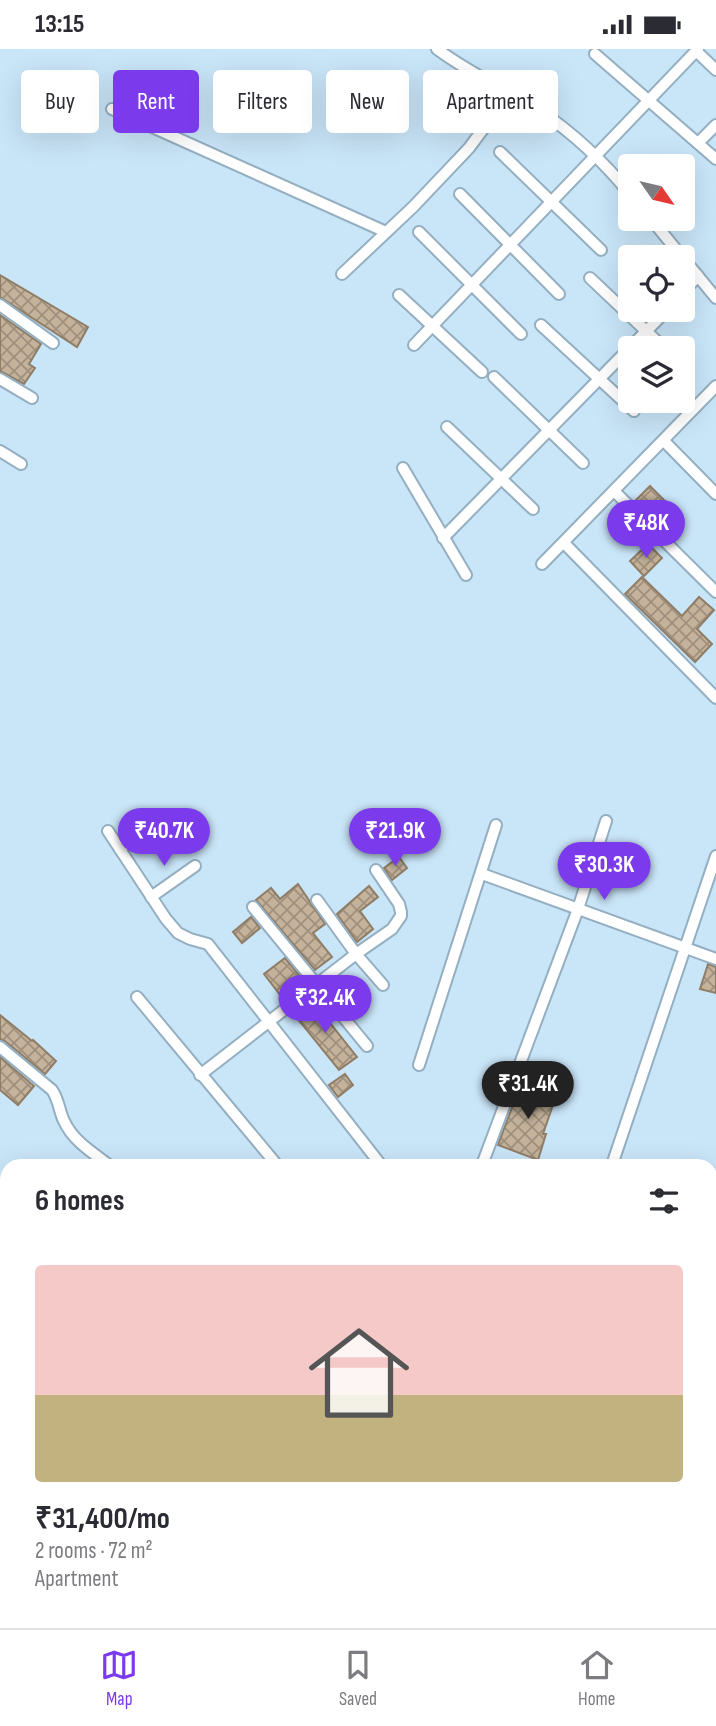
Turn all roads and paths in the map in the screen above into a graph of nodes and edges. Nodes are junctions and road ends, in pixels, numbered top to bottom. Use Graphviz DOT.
graph roads {
  1 [pos="437,49"];
  2 [pos="697,50"];
  3 [pos="595,54"];
  4 [pos="467,70"];
  5 [pos="716,70"];
  6 [pos="649,99"];
  7 [pos="112,109"];
  8 [pos="716,125"];
  9 [pos="558,126"];
  10 [pos="480,133"];
  11 [pos="698,143"];
  12 [pos="500,152"];
  13 [pos="595,155"];
  14 [pos="716,159"];
  15 [pos="618,181"];
  16 [pos="460,194"];
  17 [pos="551,202"];
  18 [pos="661,231"];
  19 [pos="386,232"];
  20 [pos="419,232"];
  21 [pos="510,244"];
  22 [pos="601,250"];
  23 [pos="342,274"];
  24 [pos="698,276"];
  25 [pos="590,278"];
  26 [pos="695,279"];
  27 [pos="471,285"];
  28 [pos="559,294"];
  29 [pos="399,295"];
  30 [pos="716,298"];
  31 [pos="0,305"];
  32 [pos="656,322"];
  33 [pos="541,324"];
  34 [pos="432,325"];
  35 [pos="647,331"];
  36 [pos="521,334"];
  37 [pos="652,336"];
  38 [pos="53,343"];
  39 [pos="414,345"];
  40 [pos="482,372"];
  41 [pos="494,377"];
  42 [pos="0,379"];
  43 [pos="599,379"];
  44 [pos="714,390"];
  45 [pos="618,396"];
  46 [pos="32,398"];
  47 [pos="447,426"];
  48 [pos="549,430"];
  49 [pos="664,441"];
  50 [pos="0,451"];
  51 [pos="583,463"];
  52 [pos="21,464"];
  53 [pos="403,468"];
  54 [pos="501,479"];
  55 [pos="614,491"];
  56 [pos="716,494"];
  57 [pos="533,509"];
  58 [pos="443,538"];
  59 [pos="564,543"];
  60 [pos="542,565"];
  61 [pos="466,575"];
  62 [pos="716,592"];
  63 [pos="716,698"];
  64 [pos="166,814"];
  65 [pos="606,821"];
  66 [pos="496,825"];
  67 [pos="108,831"];
  68 [pos="120,849"];
  69 [pos="716,856"];
  70 [pos="195,866"];
  71 [pos="376,870"];
  72 [pos="482,874"];
  73 [pos="152,897"];
  74 [pos="317,900"];
  75 [pos="253,907"];
  76 [pos="578,909"];
  77 [pos="685,947"];
  78 [pos="356,954"];
  79 [pos="716,959"];
  80 [pos="383,985"];
  81 [pos="317,986"];
  82 [pos="137,997"];
  83 [pos="268,1023"];
  84 [pos="367,1046"];
  85 [pos="0,1047"];
  86 [pos="419,1065"];
  87 [pos="200,1075"];
  88 [pos="101,1159"];
  89 [pos="272,1159"];
  90 [pos="376,1159"];
  91 [pos="484,1159"];
  92 [pos="614,1159"];
  1 -- 4 [label="street"];
  2 -- 5 [label="street"];
  2 -- 6 [label="street"];
  3 -- 6 [label="street"];
  6 -- 11 [label="street"];
  6 -- 13 [label="street"];
  7 -- 19 [label="street"];
  8 -- 11 [label="street"];
  9 -- 13 [label="street"];
  10 -- 19 [label="street"];
  11 -- 14 [label="street"];
  12 -- 17 [label="street"];
  13 -- 15 [label="street"];
  13 -- 17 [label="street"];
  16 -- 21 [label="street"];
  17 -- 21 [label="street"];
  17 -- 22 [label="street"];
  18 -- 24 [label="street"];
  19 -- 23 [label="street"];
  20 -- 27 [label="street"];
  21 -- 27 [label="street"];
  21 -- 28 [label="street"];
  24 -- 26 [label="street"];
  24 -- 30 [label="street"];
  25 -- 35 [label="street"];
  27 -- 34 [label="street"];
  27 -- 36 [label="street"];
  29 -- 34 [label="street"];
  31 -- 38 [label="street"];
  32 -- 35 [label="street"];
  33 -- 43 [label="street"];
  34 -- 39 [label="street"];
  34 -- 40 [label="street"];
  35 -- 37 [label="street"];
  35 -- 43 [label="street"];
  41 -- 48 [label="street"];
  42 -- 46 [label="street"];
  43 -- 45 [label="street"];
  43 -- 48 [label="street"];
  44 -- 49 [label="street"];
  47 -- 54 [label="street"];
  48 -- 51 [label="street"];
  48 -- 54 [label="street"];
  49 -- 55 [label="street"];
  49 -- 56 [label="street"];
  50 -- 52 [label="street"];
  53 -- 58 [label="street"];
  54 -- 57 [label="street"];
  54 -- 58 [label="street"];
  55 -- 59 [label="street"];
  55 -- 62 [label="street"];
  58 -- 61 [label="street"];
  59 -- 60 [label="street"];
  59 -- 63 [label="street"];
  64 -- 68 [label="street"];
  65 -- 76 [label="street"];
  66 -- 72 [label="street"];
  67 -- 68 [label="street"];
  68 -- 73 [label="street"];
  69 -- 77 [label="street"];
  70 -- 73 [label="street"];
  71 -- 78 [label="street"];
  72 -- 76 [label="street"];
  72 -- 86 [label="street"];
  73 -- 83 [label="street"];
  74 -- 78 [label="street"];
  75 -- 81 [label="street"];
  76 -- 77 [label="street"];
  76 -- 91 [label="street"];
  77 -- 79 [label="street"];
  77 -- 92 [label="street"];
  78 -- 80 [label="street"];
  78 -- 81 [label="street"];
  81 -- 83 [label="street"];
  81 -- 84 [label="street"];
  82 -- 87 [label="street"];
  83 -- 87 [label="street"];
  83 -- 90 [label="street"];
  85 -- 88 [label="street"];
  87 -- 89 [label="street"];
}
